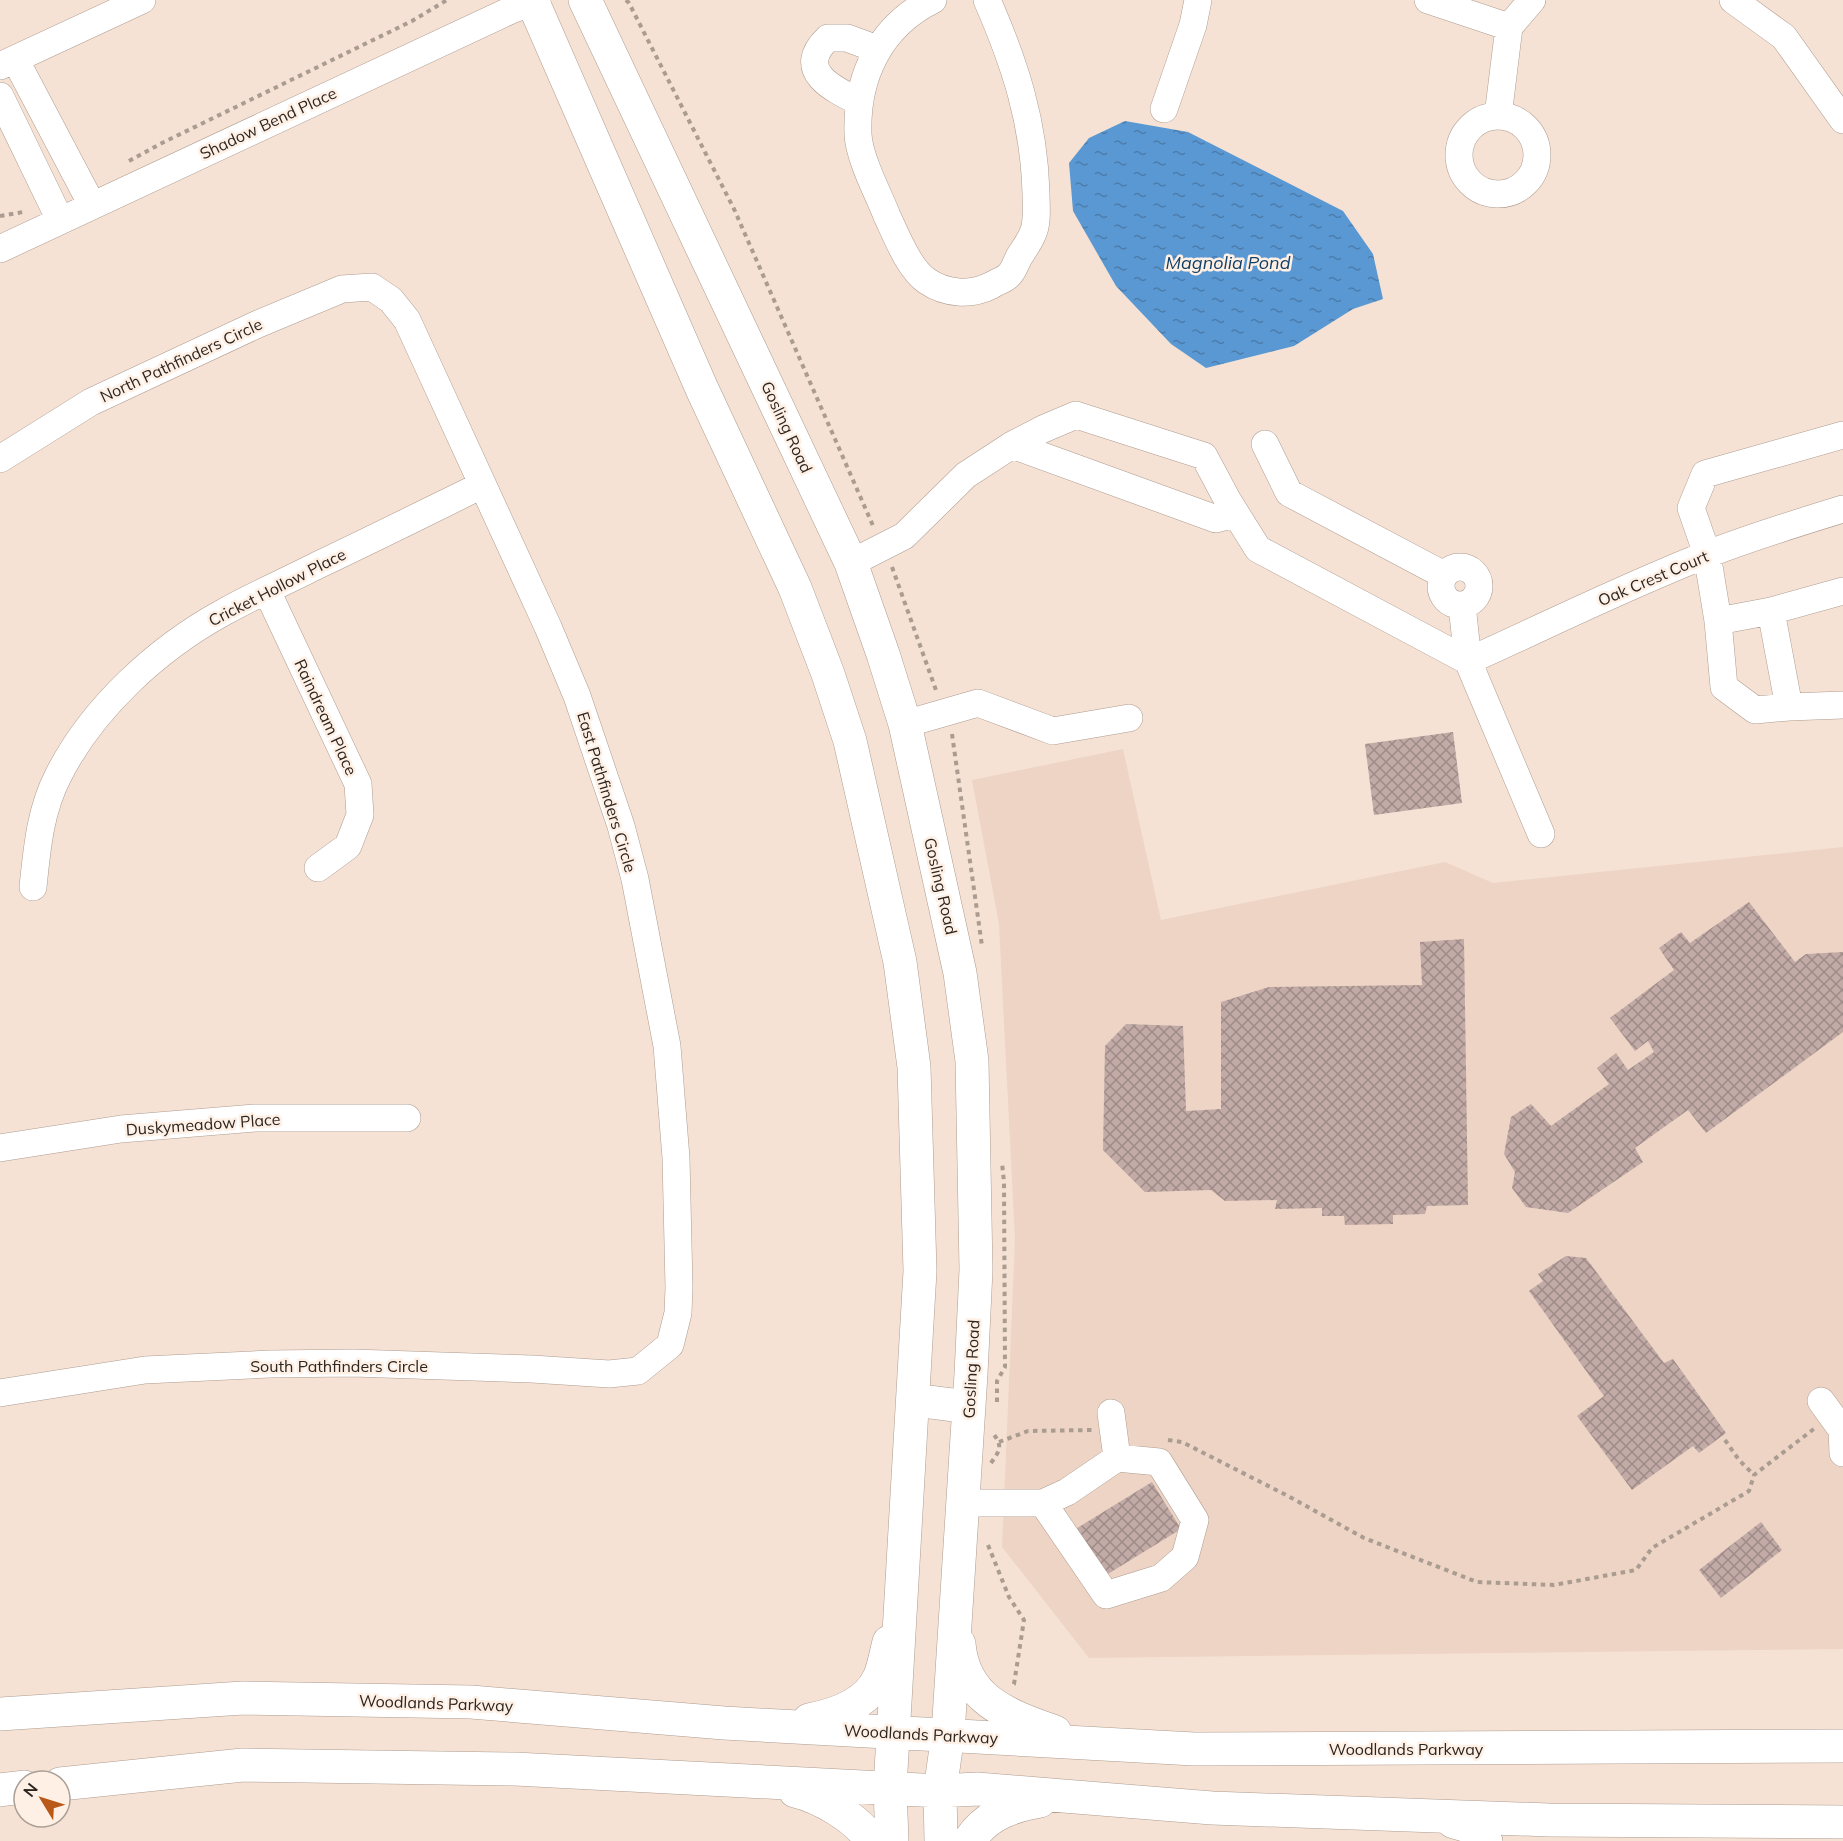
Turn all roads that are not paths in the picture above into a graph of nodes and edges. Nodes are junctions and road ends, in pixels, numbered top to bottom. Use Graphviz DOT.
graph roads {
  1 [pos="142,0"];
  2 [pos="585,0"];
  3 [pos="933,0"];
  4 [pos="987,0"];
  5 [pos="1198,0"];
  6 [pos="1428,0"];
  7 [pos="1532,0"];
  8 [pos="1733,0"];
  9 [pos="534,1"];
  10 [pos="1509,27"];
  11 [pos="878,49"];
  12 [pos="8,63"];
  13 [pos="0,96"];
  14 [pos="860,102"];
  15 [pos="1164,109"];
  16 [pos="1498,116"];
  17 [pos="1843,120"];
  18 [pos="92,206"];
  19 [pos="56,212"];
  20 [pos="0,249"];
  21 [pos="372,287"];
  22 [pos="1843,435"];
  23 [pos="1265,444"];
  24 [pos="1012,445"];
  25 [pos="0,459"];
  26 [pos="482,485"];
  27 [pos="1843,509"];
  28 [pos="1236,514"];
  29 [pos="1707,554"];
  30 [pos="850,563"];
  31 [pos="267,591"];
  32 [pos="1843,591"];
  33 [pos="1771,611"];
  34 [pos="1718,621"];
  35 [pos="1468,661"];
  36 [pos="1843,705"];
  37 [pos="1789,707"];
  38 [pos="1129,718"];
  39 [pos="904,724"];
  40 [pos="1541,834"];
  41 [pos="318,868"];
  42 [pos="33,887"];
  43 [pos="407,1118"];
  44 [pos="0,1148"];
  45 [pos="669,1345"];
  46 [pos="0,1393"];
  47 [pos="914,1400"];
  48 [pos="969,1407"];
  49 [pos="962,1503"];
  50 [pos="1043,1503"];
  51 [pos="903,1591"];
  52 [pos="956,1608"];
  53 [pos="0,1714"];
  54 [pos="778,1726"];
  55 [pos="895,1731"];
  56 [pos="948,1734"];
  57 [pos="1085,1743"];
  58 [pos="1843,1746"];
  59 [pos="758,1782"];
  60 [pos="72,1783"];
  61 [pos="890,1788"];
  62 [pos="940,1791"];
  63 [pos="1065,1796"];
  64 [pos="1424,1815"];
  65 [pos="1843,1822"];
  66 [pos="1546,1831"];
  67 [pos="871,1841"];
  68 [pos="892,1841"];
  69 [pos="941,1841"];
  70 [pos="969,1841"];
  71 [pos="1489,1841"];
  1 -- 12 [label="street"];
  2 -- 30 [label="main road, Gosling Road"];
  3 -- 11 [label="street"];
  4 -- 14 [label="street"];
  5 -- 15 [label="street"];
  6 -- 10 [label="street"];
  7 -- 10 [label="street"];
  8 -- 17 [label="street"];
  9 -- 18 [label="street, Shadow Bend Place"];
  9 -- 47 [label="main road"];
  10 -- 16 [label="street"];
  11 -- 14 [label="street"];
  11 -- 14 [label="street"];
  12 -- 18 [label="street"];
  13 -- 19 [label="street"];
  18 -- 19 [label="street, Shadow Bend Place"];
  19 -- 20 [label="street, Shadow Bend Place"];
  21 -- 25 [label="street, North Pathfinders Circle"];
  21 -- 26 [label="street, East Pathfinders Circle"];
  22 -- 29 [label="street"];
  23 -- 35 [label="street"];
  24 -- 28 [label="street"];
  24 -- 28 [label="street"];
  24 -- 30 [label="street"];
  26 -- 31 [label="street, Cricket Hollow Place"];
  26 -- 45 [label="street, East Pathfinders Circle"];
  27 -- 29 [label="street, Oak Crest Court"];
  28 -- 35 [label="street"];
  29 -- 34 [label="street"];
  29 -- 35 [label="street, Oak Crest Court"];
  30 -- 39 [label="main road, Gosling Road"];
  31 -- 41 [label="street, Raindream Place"];
  31 -- 42 [label="street, Cricket Hollow Place"];
  32 -- 33 [label="street"];
  33 -- 34 [label="street"];
  33 -- 37 [label="street"];
  34 -- 37 [label="street"];
  35 -- 40 [label="street"];
  36 -- 37 [label="street"];
  38 -- 39 [label="street"];
  39 -- 48 [label="main road, Gosling Road"];
  43 -- 44 [label="street, Duskymeadow Place"];
  45 -- 46 [label="street, South Pathfinders Circle"];
  47 -- 48 [label="main road"];
  47 -- 51 [label="main road"];
  48 -- 49 [label="main road, Gosling Road"];
  49 -- 50 [label="street"];
  49 -- 52 [label="main road, Gosling Road"];
  50 -- 50 [label="street"];
  51 -- 54 [label="main road"];
  51 -- 55 [label="main road"];
  52 -- 56 [label="main road, Gosling Road"];
  52 -- 57 [label="main road"];
  53 -- 54 [label="main road, Woodlands Parkway"];
  54 -- 55 [label="main road, Woodlands Parkway"];
  55 -- 56 [label="main road, Woodlands Parkway"];
  55 -- 61 [label="main road"];
  56 -- 57 [label="main road, Woodlands Parkway"];
  56 -- 62 [label="main road, Gosling Road"];
  57 -- 58 [label="main road, Woodlands Parkway"];
  59 -- 60 [label="main road"];
  59 -- 61 [label="main road"];
  59 -- 67 [label="main road"];
  61 -- 62 [label="main road"];
  61 -- 68 [label="main road"];
  62 -- 63 [label="main road"];
  62 -- 69 [label="main road, Gosling Road"];
  63 -- 64 [label="main road"];
  63 -- 70 [label="main road"];
  64 -- 66 [label="main road"];
  64 -- 71 [label="street"];
  65 -- 66 [label="main road"];
}
